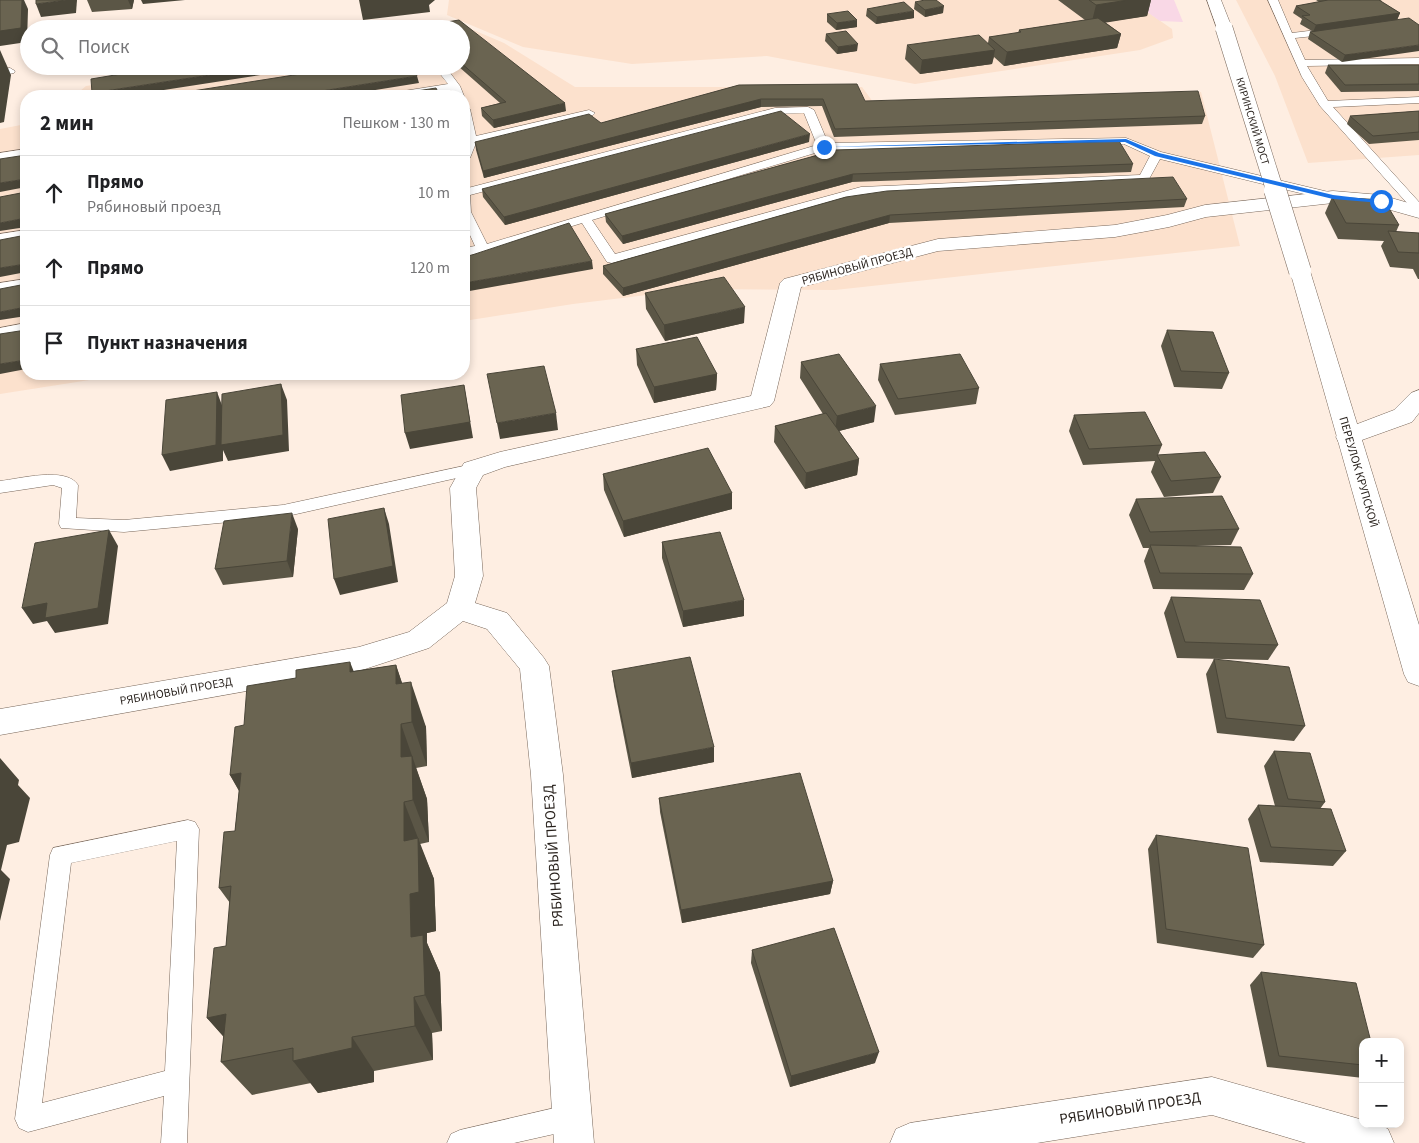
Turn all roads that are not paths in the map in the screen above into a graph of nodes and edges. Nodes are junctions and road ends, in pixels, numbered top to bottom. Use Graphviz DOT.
graph roads {
  1 [pos="1214,0"];
  2 [pos="1273,0"];
  3 [pos="1348,29"];
  4 [pos="1289,36"];
  5 [pos="1419,61"];
  6 [pos="1301,63"];
  7 [pos="446,75"];
  8 [pos="456,90"];
  9 [pos="1419,100"];
  10 [pos="1324,104"];
  11 [pos="589,113"];
  12 [pos="470,135"];
  13 [pos="472,141"];
  14 [pos="470,145"];
  15 [pos="824,147"];
  16 [pos="20,154"];
  17 [pos="1157,155"];
  18 [pos="0,157"];
  19 [pos="470,192"];
  20 [pos="1333,197"];
  21 [pos="1419,210"];
  22 [pos="585,218"];
  23 [pos="470,222"];
  24 [pos="20,235"];
  25 [pos="0,238"];
  26 [pos="483,249"];
  27 [pos="470,251"];
  28 [pos="1300,271"];
  29 [pos="20,284"];
  30 [pos="0,288"];
  31 [pos="20,328"];
  32 [pos="0,332"];
  33 [pos="1419,398"];
  34 [pos="1348,437"];
  35 [pos="473,469"];
  36 [pos="0,487"];
  37 [pos="459,609"];
  38 [pos="1419,674"];
  39 [pos="0,722"];
  40 [pos="177,1080"];
  41 [pos="573,1130"];
  42 [pos="174,1143"];
  43 [pos="460,1143"];
  44 [pos="910,1143"];
  45 [pos="1374,1143"];
  1 -- 28 [label="street, КИРИНСКИЙ МОСТ, bridge"];
  2 -- 4 [label="lane"];
  3 -- 4 [label="lane"];
  4 -- 6 [label="lane"];
  5 -- 6 [label="lane"];
  6 -- 10 [label="lane"];
  7 -- 8 [label="lane"];
  9 -- 10 [label="lane"];
  10 -- 21 [label="lane"];
  11 -- 13 [label="lane"];
  12 -- 13 [label="lane"];
  13 -- 14 [label="lane"];
  15 -- 17 [label="lane"];
  15 -- 19 [label="lane"];
  15 -- 22 [label="lane"];
  16 -- 18 [label="lane"];
  17 -- 20 [label="lane"];
  17 -- 22 [label="lane"];
  20 -- 21 [label="street, РЯБИНОВЫЙ ПРОЕЗД"];
  20 -- 35 [label="street, РЯБИНОВЫЙ ПРОЕЗД"];
  22 -- 26 [label="lane"];
  23 -- 26 [label="lane"];
  24 -- 25 [label="lane"];
  26 -- 27 [label="lane"];
  28 -- 34 [label="street, ПЕРЕУЛОК КРУПСКОЙ"];
  29 -- 30 [label="lane"];
  31 -- 32 [label="lane"];
  33 -- 34 [label="street"];
  34 -- 38 [label="street, ПЕРЕУЛОК КРУПСКОЙ"];
  35 -- 36 [label="lane"];
  35 -- 37 [label="street"];
  37 -- 39 [label="street, РЯБИНОВЫЙ ПРОЕЗД"];
  37 -- 41 [label="street, РЯБИНОВЫЙ ПРОЕЗД"];
  40 -- 40 [label="lane"];
  40 -- 42 [label="lane"];
  41 -- 43 [label="lane"];
  44 -- 45 [label="street, РЯБИНОВЫЙ ПРОЕЗД"];
}
